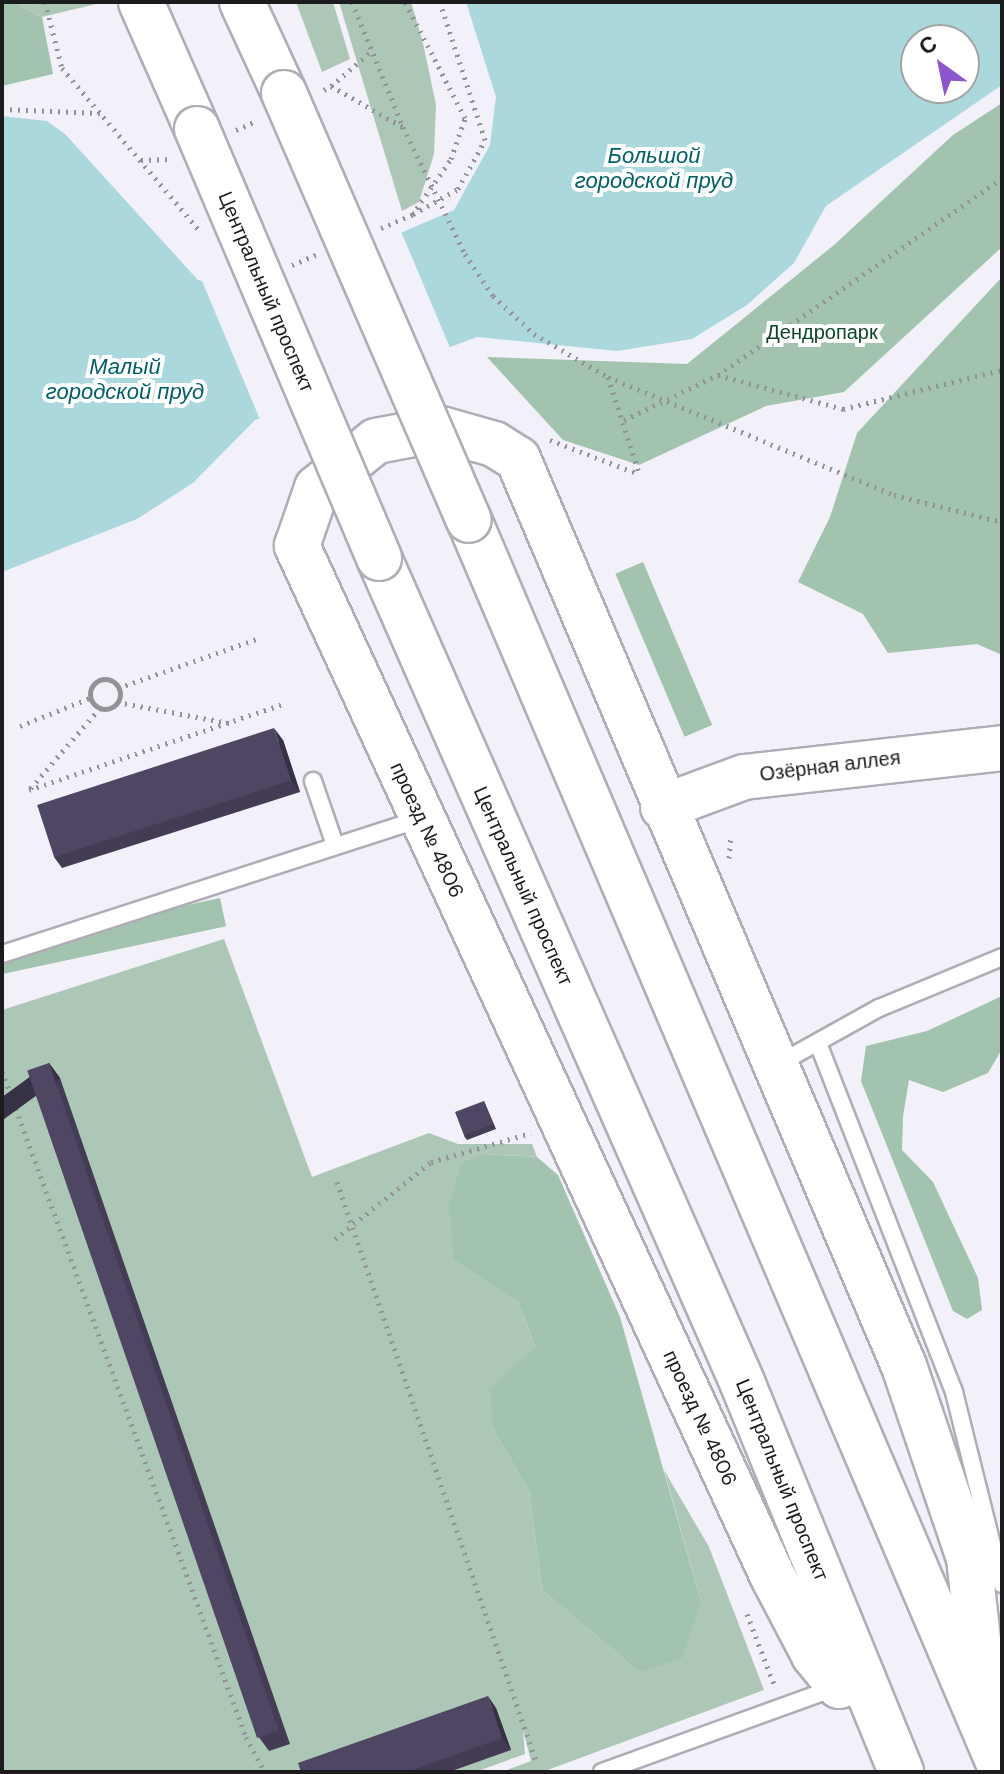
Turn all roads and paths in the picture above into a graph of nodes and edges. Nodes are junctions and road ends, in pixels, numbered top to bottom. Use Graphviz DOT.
graph roads {
  1 [pos="141,2"];
  2 [pos="242,2"];
  3 [pos="352,2"];
  4 [pos="440,2"];
  5 [pos="372,51"];
  6 [pos="331,86"];
  7 [pos="2,109"];
  8 [pos="100,113"];
  9 [pos="1002,178"];
  10 [pos="412,215"];
  11 [pos="1002,370"];
  12 [pos="718,375"];
  13 [pos="608,377"];
  14 [pos="666,401"];
  15 [pos="624,420"];
  16 [pos="542,437"];
  17 [pos="1002,522"];
  18 [pos="256,639"];
  19 [pos="118,688"];
  20 [pos="90,698"];
  21 [pos="117,702"];
  22 [pos="283,704"];
  23 [pos="100,708"];
  24 [pos="230,723"];
  25 [pos="20,726"];
  26 [pos="1002,748"];
  27 [pos="313,781"];
  28 [pos="663,807"];
  29 [pos="422,818"];
  30 [pos="335,845"];
  31 [pos="2,954"];
  32 [pos="1002,957"];
  33 [pos="818,1043"];
  34 [pos="778,1064"];
  35 [pos="2,1071"];
  36 [pos="530,1120"];
  37 [pos="536,1132"];
  38 [pos="542,1146"];
  39 [pos="337,1182"];
  40 [pos="353,1228"];
  41 [pos="335,1239"];
  42 [pos="1002,1584"];
  43 [pos="744,1605"];
  44 [pos="851,1682"];
  45 [pos="783,1706"];
  46 [pos="996,1757"];
  47 [pos="537,1764"];
  48 [pos="265,1772"];
  49 [pos="602,1772"];
  50 [pos="901,1772"];
  1 -- 44 [label="main road, Центральный проспект, bridge"];
  2 -- 46 [label="main road, bridge"];
  3 -- 5 [label="path"];
  4 -- 10 [label="path"];
  5 -- 6 [label="path"];
  5 -- 13 [label="path, bridge"];
  7 -- 8 [label="path"];
  9 -- 12 [label="path"];
  11 -- 12 [label="path"];
  12 -- 14 [label="path"];
  13 -- 14 [label="path"];
  13 -- 15 [label="path"];
  14 -- 15 [label="path"];
  14 -- 17 [label="path"];
  15 -- 16 [label="path"];
  18 -- 19 [label="path"];
  19 -- 20 [label="path"];
  19 -- 21 [label="path"];
  20 -- 23 [label="path"];
  20 -- 25 [label="path"];
  21 -- 23 [label="path"];
  21 -- 24 [label="path"];
  22 -- 24 [label="path"];
  23 -- 24 [label="path"];
  26 -- 28 [label="main road, Озёрная аллея"];
  27 -- 30 [label="lane"];
  28 -- 29 [label="main road, проезд № 4806"];
  28 -- 34 [label="main road, проезд № 4806"];
  29 -- 30 [label="lane"];
  29 -- 44 [label="main road, проезд № 4806"];
  30 -- 31 [label="lane"];
  32 -- 33 [label="lane"];
  33 -- 34 [label="lane"];
  33 -- 42 [label="lane"];
  34 -- 46 [label="main road, проезд № 4806"];
  35 -- 48 [label="path"];
  36 -- 37 [label="path"];
  37 -- 38 [label="path"];
  37 -- 40 [label="path"];
  39 -- 40 [label="path"];
  40 -- 41 [label="path"];
  40 -- 47 [label="path"];
  43 -- 45 [label="path"];
  44 -- 45 [label="lane"];
  44 -- 50 [label="main road, Центральный проспект"];
  45 -- 49 [label="lane"];
}
